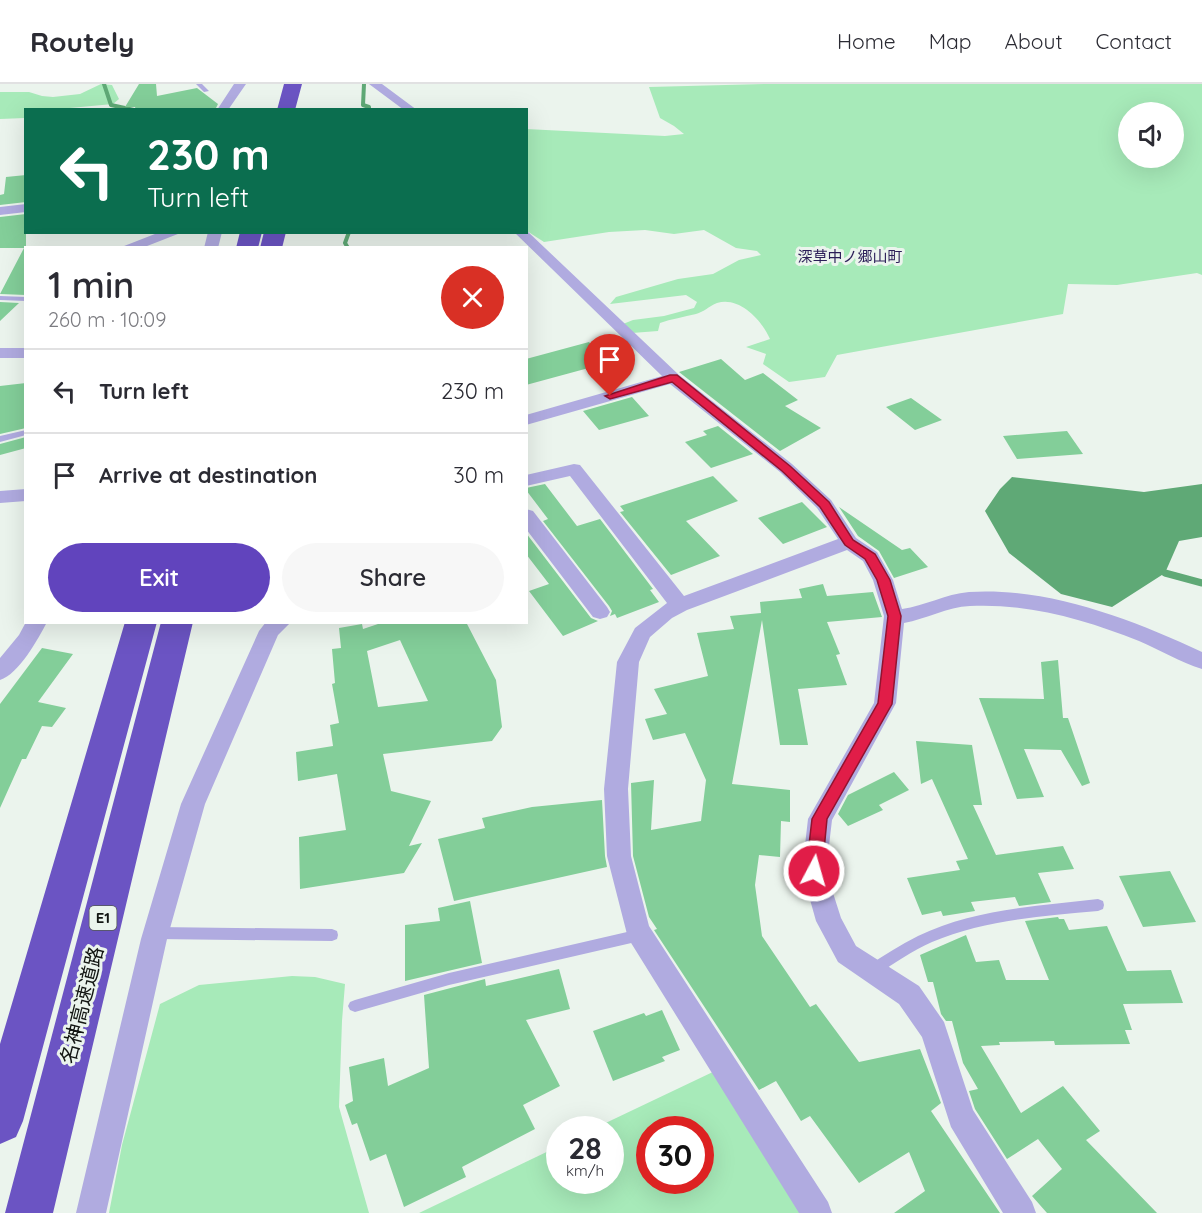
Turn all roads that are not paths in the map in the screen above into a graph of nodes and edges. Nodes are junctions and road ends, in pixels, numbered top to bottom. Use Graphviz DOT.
graph roads {
  1 [pos="199,84"];
  2 [pos="242,84"];
  3 [pos="293,84"];
  4 [pos="375,84"];
  5 [pos="206,91"];
  6 [pos="242,100"];
  7 [pos="224,108"];
  8 [pos="287,108"];
  9 [pos="409,108"];
  10 [pos="24,208"];
  11 [pos="0,211"];
  12 [pos="170,234"];
  13 [pos="522,234"];
  14 [pos="132,246"];
  15 [pos="0,298"];
  16 [pos="24,299"];
  17 [pos="0,353"];
  18 [pos="24,353"];
  19 [pos="673,378"];
  20 [pos="528,419"];
  21 [pos="24,433"];
  22 [pos="0,439"];
  23 [pos="528,480"];
  24 [pos="24,495"];
  25 [pos="0,497"];
  26 [pos="528,518"];
  27 [pos="849,542"];
  28 [pos="680,605"];
  29 [pos="600,612"];
  30 [pos="894,616"];
  31 [pos="37,624"];
  32 [pos="140,624"];
  33 [pos="176,624"];
  34 [pos="278,624"];
  35 [pos="1202,661"];
  36 [pos="0,672"];
  37 [pos="1098,905"];
  38 [pos="156,933"];
  39 [pos="332,934"];
  40 [pos="641,935"];
  41 [pos="872,971"];
  42 [pos="355,1006"];
  43 [pos="0,1121"];
  44 [pos="29,1213"];
  45 [pos="91,1213"];
  46 [pos="817,1213"];
  47 [pos="1021,1213"];
  1 -- 5 [label="lane"];
  2 -- 6 [label="street"];
  2 -- 7 [label="street"];
  3 -- 8 [label="highway"];
  4 -- 9 [label="street"];
  10 -- 11 [label="street"];
  12 -- 14 [label="street"];
  13 -- 19 [label="street"];
  15 -- 16 [label="lane"];
  17 -- 18 [label="street"];
  19 -- 20 [label="street"];
  19 -- 27 [label="street"];
  21 -- 22 [label="lane"];
  23 -- 28 [label="street"];
  24 -- 25 [label="street"];
  26 -- 29 [label="street"];
  27 -- 28 [label="street"];
  27 -- 30 [label="street"];
  28 -- 40 [label="street"];
  30 -- 35 [label="street"];
  30 -- 41 [label="street"];
  31 -- 36 [label="street"];
  32 -- 43 [label="highway"];
  33 -- 44 [label="highway, 名神高速道路 / E1"];
  34 -- 38 [label="street"];
  37 -- 41 [label="lane"];
  38 -- 39 [label="lane"];
  38 -- 45 [label="street"];
  40 -- 42 [label="lane"];
  40 -- 46 [label="street"];
  41 -- 47 [label="street"];
}
